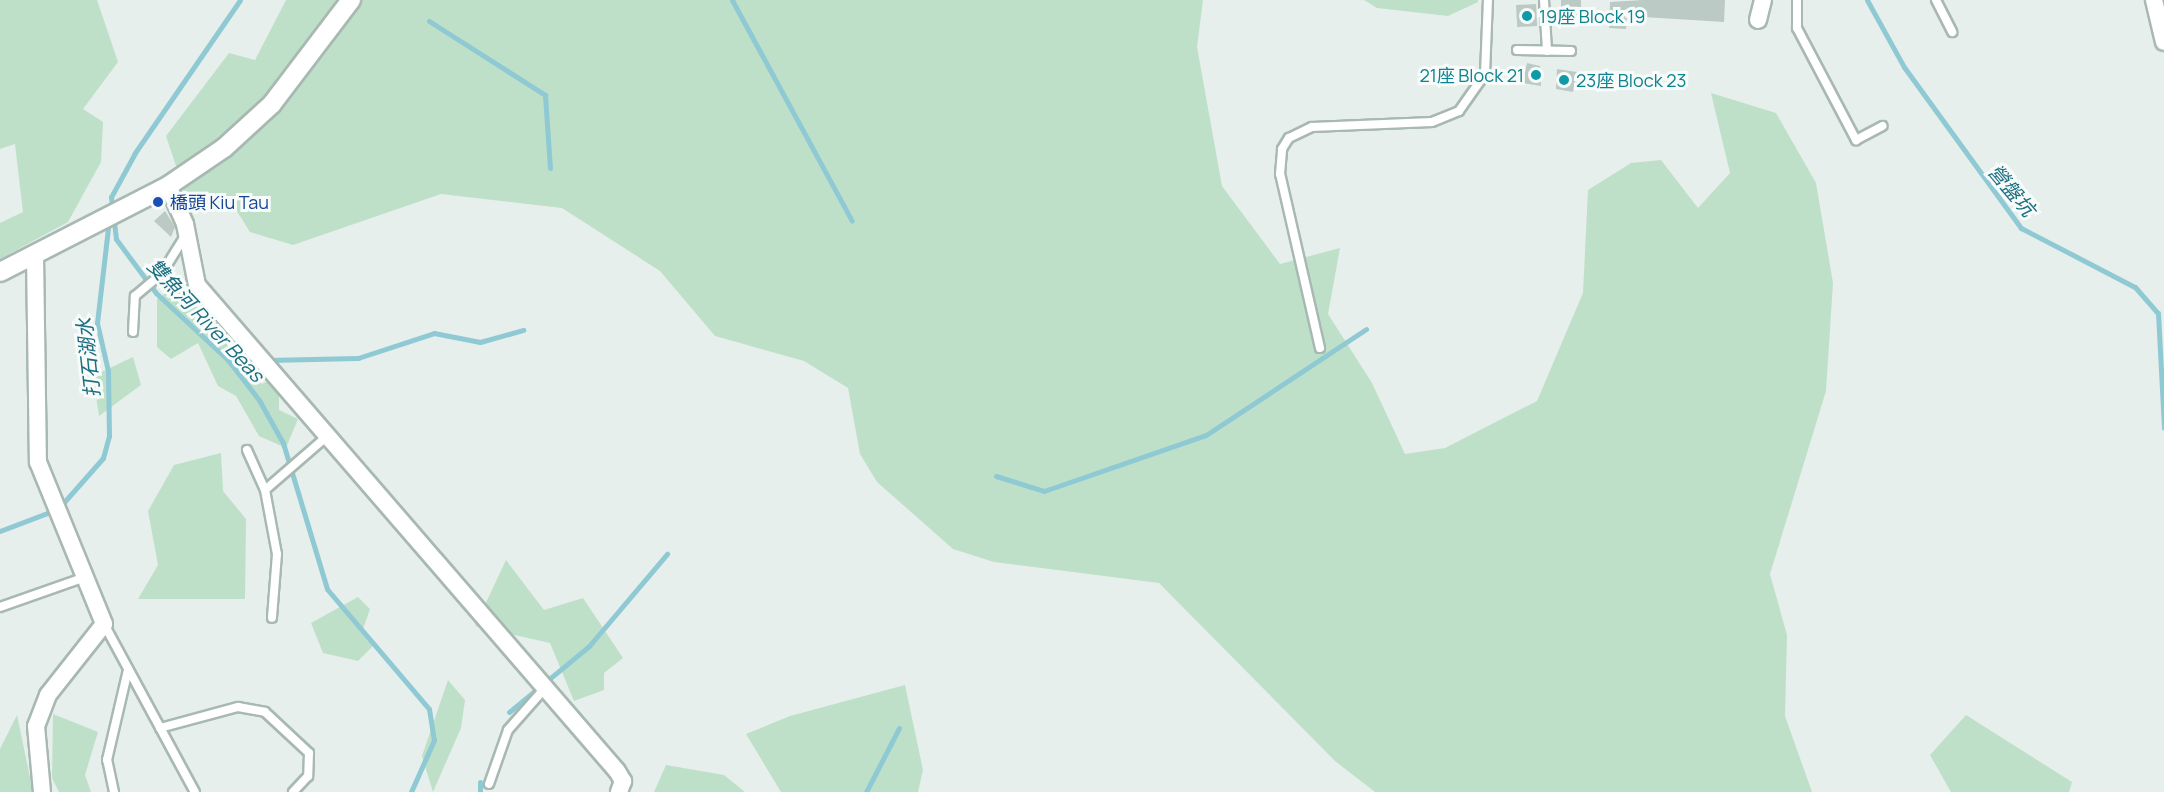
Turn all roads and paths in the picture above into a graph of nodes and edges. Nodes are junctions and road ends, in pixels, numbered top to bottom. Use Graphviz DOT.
graph roads {
  1 [pos="351,0"];
  2 [pos="1488,0"];
  3 [pos="1544,0"];
  4 [pos="1763,0"];
  5 [pos="1797,0"];
  6 [pos="1936,0"];
  7 [pos="2154,0"];
  8 [pos="1758,20"];
  9 [pos="1952,32"];
  10 [pos="2164,42"];
  11 [pos="1517,50"];
  12 [pos="1547,51"];
  13 [pos="1571,51"];
  14 [pos="1882,126"];
  15 [pos="168,186"];
  16 [pos="187,233"];
  17 [pos="35,254"];
  18 [pos="0,272"];
  19 [pos="133,332"];
  20 [pos="1320,348"];
  21 [pos="325,438"];
  22 [pos="247,450"];
  23 [pos="265,490"];
  24 [pos="84,578"];
  25 [pos="0,607"];
  26 [pos="272,618"];
  27 [pos="104,624"];
  28 [pos="128,670"];
  29 [pos="544,688"];
  30 [pos="160,728"];
  31 [pos="489,784"];
  32 [pos="42,792"];
  33 [pos="114,792"];
  34 [pos="195,792"];
  35 [pos="293,792"];
  36 [pos="619,792"];
  1 -- 15 [label="main road"];
  2 -- 20 [label="lane"];
  3 -- 12 [label="lane"];
  4 -- 8 [label="street"];
  5 -- 14 [label="lane"];
  6 -- 9 [label="lane"];
  7 -- 10 [label="street"];
  11 -- 12 [label="lane"];
  12 -- 13 [label="lane"];
  15 -- 16 [label="street"];
  15 -- 17 [label="main road"];
  16 -- 19 [label="lane"];
  16 -- 21 [label="street"];
  17 -- 18 [label="main road"];
  17 -- 24 [label="street"];
  21 -- 23 [label="lane"];
  21 -- 29 [label="street"];
  22 -- 23 [label="lane"];
  23 -- 26 [label="lane"];
  24 -- 25 [label="lane"];
  24 -- 27 [label="street"];
  27 -- 28 [label="lane"];
  27 -- 32 [label="street"];
  28 -- 30 [label="lane"];
  28 -- 33 [label="lane"];
  29 -- 31 [label="lane"];
  29 -- 36 [label="street"];
  30 -- 34 [label="lane"];
  30 -- 35 [label="lane"];
}
